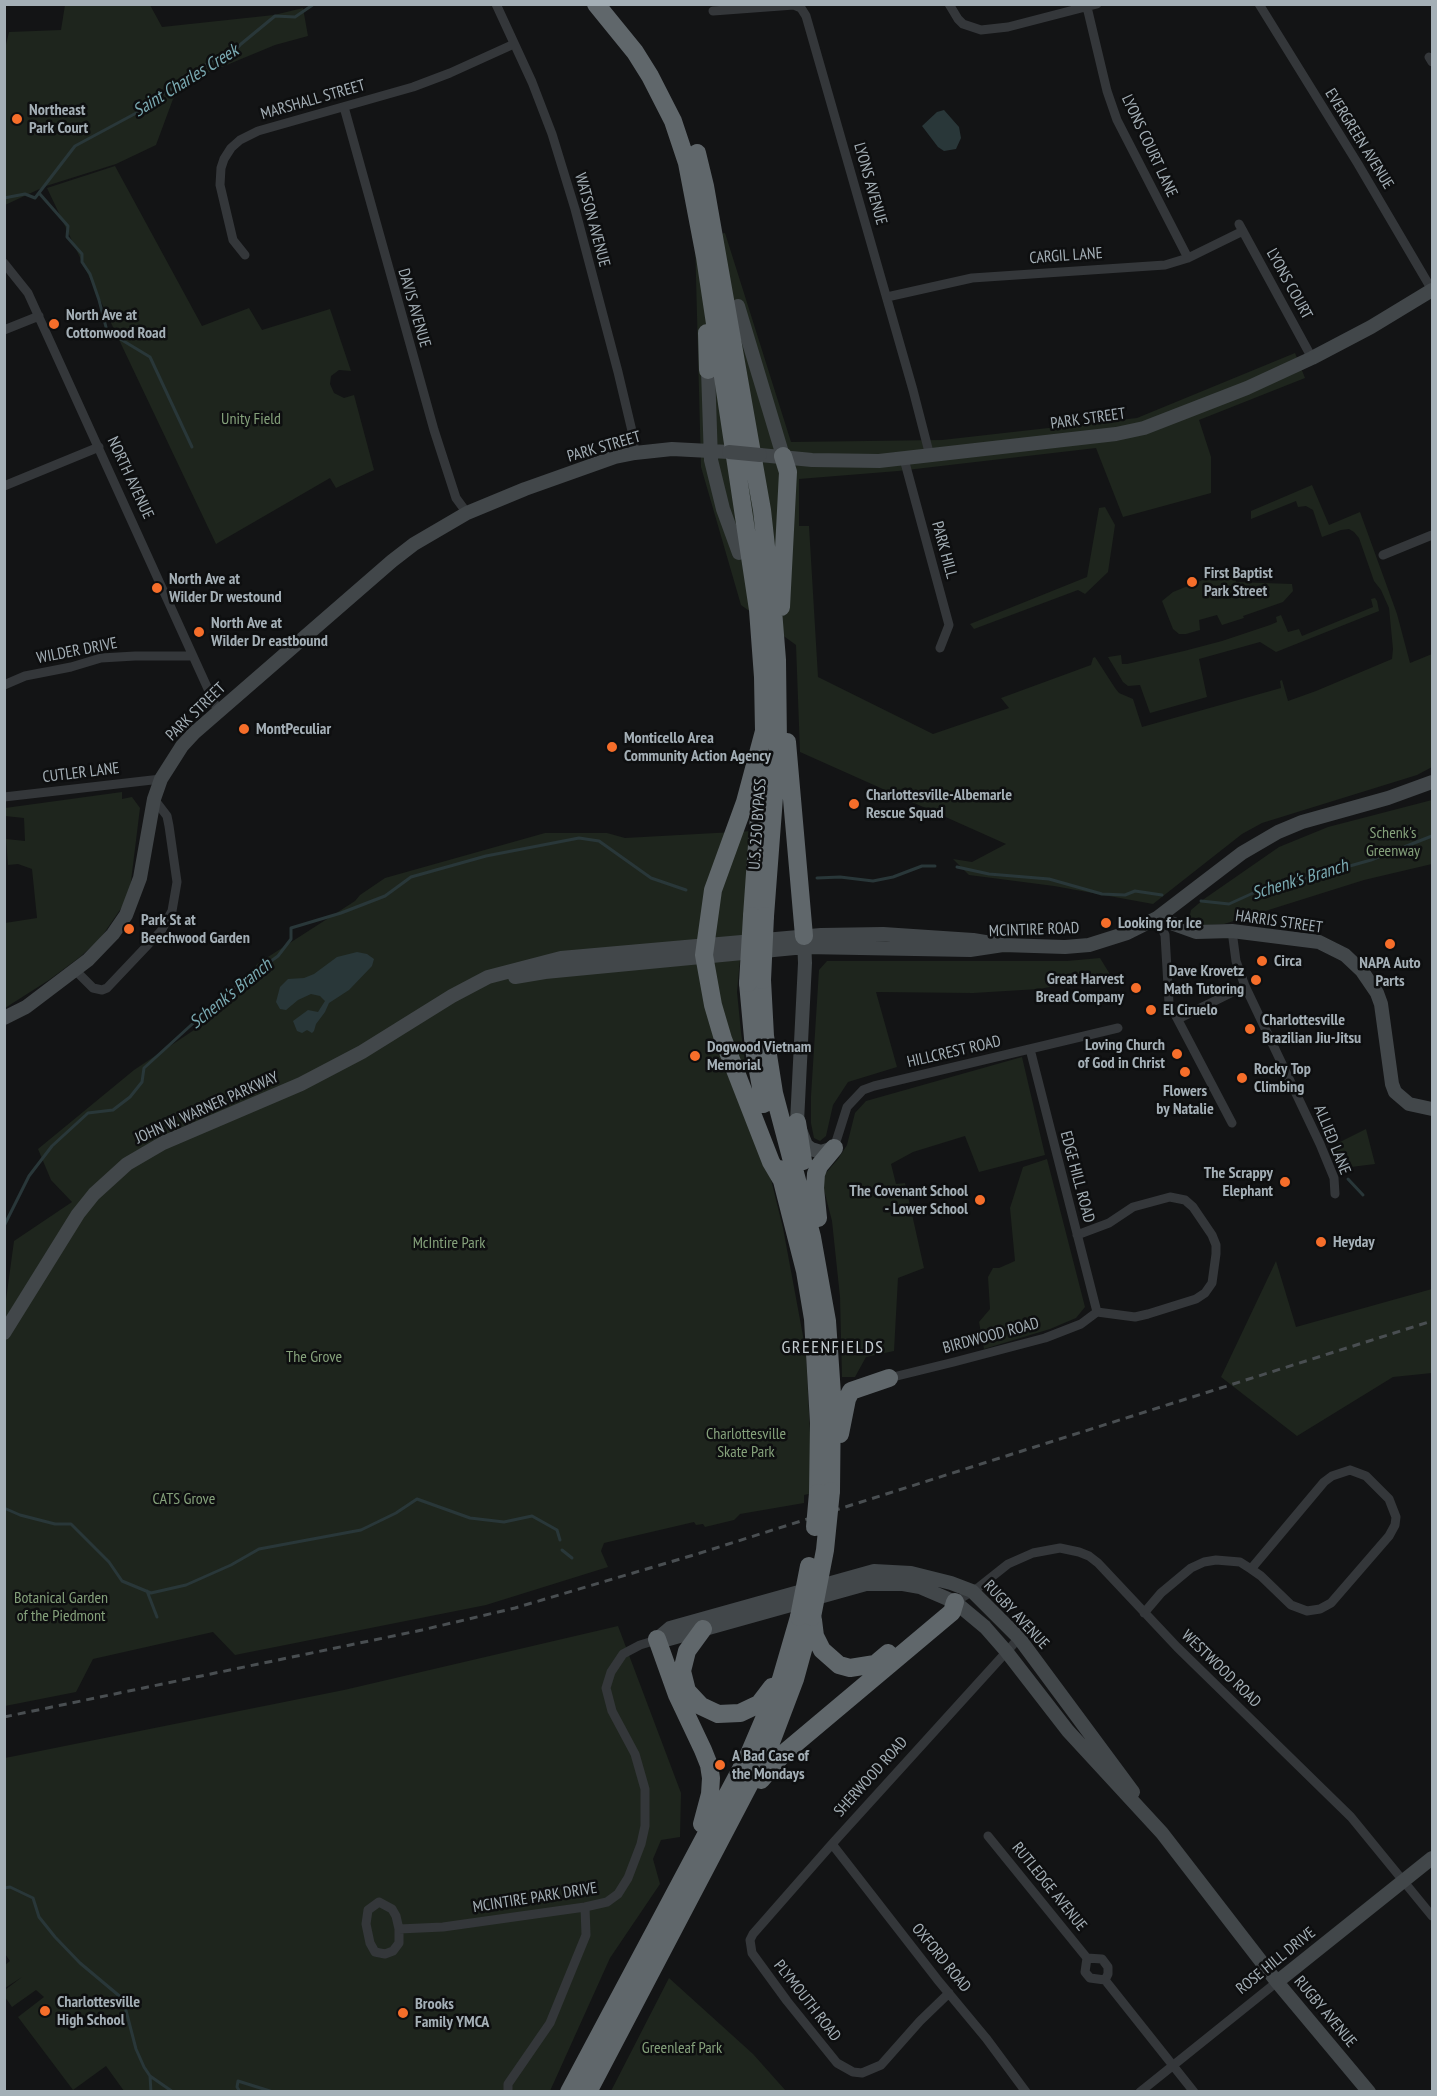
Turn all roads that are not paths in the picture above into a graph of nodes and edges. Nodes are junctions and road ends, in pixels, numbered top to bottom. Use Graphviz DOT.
graph roads {
  1 [pos="496,4"];
  2 [pos="596,4"];
  3 [pos="612,4"];
  4 [pos="949,4"];
  5 [pos="1259,4"];
  6 [pos="1092,6"];
  7 [pos="713,11"];
  8 [pos="514,44"];
  9 [pos="344,107"];
  10 [pos="712,228"];
  11 [pos="1241,228"];
  12 [pos="245,255"];
  13 [pos="705,257"];
  14 [pos="1188,258"];
  15 [pos="4,263"];
  16 [pos="1432,290"];
  17 [pos="887,297"];
  18 [pos="738,306"];
  19 [pos="39,316"];
  20 [pos="4,330"];
  21 [pos="1312,358"];
  22 [pos="708,370"];
  23 [pos="99,447"];
  24 [pos="711,450"];
  25 [pos="635,453"];
  26 [pos="783,456"];
  27 [pos="930,456"];
  28 [pos="904,459"];
  29 [pos="4,486"];
  30 [pos="467,513"];
  31 [pos="1432,535"];
  32 [pos="739,553"];
  33 [pos="1383,555"];
  34 [pos="758,610"];
  35 [pos="940,648"];
  36 [pos="194,656"];
  37 [pos="777,660"];
  38 [pos="4,685"];
  39 [pos="777,687"];
  40 [pos="218,711"];
  41 [pos="764,731"];
  42 [pos="161,779"];
  43 [pos="1432,782"];
  44 [pos="4,797"];
  45 [pos="154,799"];
  46 [pos="758,916"];
  47 [pos="1157,918"];
  48 [pos="1232,931"];
  49 [pos="805,941"];
  50 [pos="704,950"];
  51 [pos="75,970"];
  52 [pos="755,982"];
  53 [pos="1245,986"];
  54 [pos="4,1018"];
  55 [pos="1178,1019"];
  56 [pos="1118,1028"];
  57 [pos="1030,1049"];
  58 [pos="1432,1109"];
  59 [pos="797,1122"];
  60 [pos="1232,1123"];
  61 [pos="834,1148"];
  62 [pos="788,1175"];
  63 [pos="1335,1194"];
  64 [pos="818,1218"];
  65 [pos="1077,1235"];
  66 [pos="1097,1312"];
  67 [pos="827,1321"];
  68 [pos="4,1333"];
  69 [pos="889,1378"];
  70 [pos="832,1468"];
  71 [pos="825,1492"];
  72 [pos="1251,1569"];
  73 [pos="972,1591"];
  74 [pos="955,1602"];
  75 [pos="1144,1613"];
  76 [pos="805,1617"];
  77 [pos="703,1629"];
  78 [pos="1018,1638"];
  79 [pos="663,1639"];
  80 [pos="1006,1651"];
  81 [pos="785,1668"];
  82 [pos="684,1682"];
  83 [pos="741,1804"];
  84 [pos="1144,1813"];
  85 [pos="988,1836"];
  86 [pos="832,1844"];
  87 [pos="1432,1858"];
  88 [pos="1404,1880"];
  89 [pos="671,1898"];
  90 [pos="585,1907"];
  91 [pos="1432,1916"];
  92 [pos="399,1929"];
  93 [pos="750,1940"];
  94 [pos="1087,1958"];
  95 [pos="1105,1980"];
  96 [pos="1277,1982"];
  97 [pos="949,1994"];
  98 [pos="1173,2066"];
  99 [pos="508,2091"];
  100 [pos="569,2091"];
  101 [pos="588,2091"];
  102 [pos="1026,2091"];
  103 [pos="1140,2091"];
  104 [pos="1194,2091"];
  105 [pos="1369,2091"];
  1 -- 8 [label="street, WATSON AVENUE"];
  2 -- 13 [label="highway"];
  3 -- 10 [label="highway"];
  4 -- 6 [label="street"];
  5 -- 16 [label="street, EVERGREEN AVENUE"];
  6 -- 14 [label="street, LYONS COURT LANE"];
  7 -- 17 [label="street, LYONS AVENUE"];
  8 -- 9 [label="street, MARSHALL STREET"];
  8 -- 25 [label="street, WATSON AVENUE"];
  9 -- 12 [label="street, MARSHALL STREET"];
  9 -- 30 [label="street, DAVIS AVENUE"];
  10 -- 18 [label="highway"];
  10 -- 37 [label="highway"];
  11 -- 14 [label="street, CARGIL LANE"];
  11 -- 21 [label="street, LYONS COURT"];
  13 -- 22 [label="highway"];
  13 -- 34 [label="highway"];
  14 -- 17 [label="street, CARGIL LANE"];
  15 -- 19 [label="street, NORTH AVENUE"];
  16 -- 21 [label="street, PARK STREET"];
  17 -- 27 [label="street, LYONS AVENUE"];
  18 -- 26 [label="street"];
  19 -- 20 [label="street"];
  19 -- 23 [label="street, NORTH AVENUE"];
  21 -- 27 [label="street, PARK STREET"];
  22 -- 24 [label="street"];
  23 -- 29 [label="street"];
  23 -- 36 [label="street, NORTH AVENUE"];
  24 -- 25 [label="street, PARK STREET"];
  24 -- 26 [label="street, PARK STREET, bridge"];
  24 -- 32 [label="street"];
  25 -- 30 [label="street, PARK STREET"];
  26 -- 28 [label="street, PARK STREET"];
  26 -- 37 [label="highway"];
  27 -- 28 [label="street, PARK STREET"];
  28 -- 35 [label="street, PARK HILL"];
  30 -- 40 [label="street, PARK STREET"];
  31 -- 33 [label="street"];
  32 -- 34 [label="highway"];
  34 -- 41 [label="highway"];
  36 -- 38 [label="street, WILDER DRIVE"];
  36 -- 40 [label="street, NORTH AVENUE"];
  37 -- 39 [label="highway"];
  39 -- 46 [label="highway"];
  39 -- 49 [label="highway"];
  40 -- 42 [label="street, PARK STREET"];
  41 -- 46 [label="highway, U.S. 250 BYPASS"];
  41 -- 50 [label="highway"];
  42 -- 44 [label="street, CUTLER LANE"];
  42 -- 45 [label="street, PARK STREET"];
  43 -- 47 [label="street, MCINTIRE ROAD"];
  45 -- 51 [label="street, PARK STREET"];
  45 -- 51 [label="street"];
  46 -- 52 [label="highway, bridge"];
  47 -- 48 [label="street, HARRIS STREET"];
  47 -- 49 [label="street, MCINTIRE ROAD"];
  47 -- 55 [label="street"];
  48 -- 53 [label="street, ALLIED LANE"];
  48 -- 58 [label="street, HARRIS STREET"];
  49 -- 50 [label="street, JOHN W. WARNER PARKWAY"];
  49 -- 59 [label="street"];
  50 -- 62 [label="highway"];
  50 -- 68 [label="street, JOHN W. WARNER PARKWAY"];
  51 -- 54 [label="street, PARK STREET"];
  52 -- 62 [label="highway"];
  52 -- 62 [label="highway"];
  53 -- 55 [label="street"];
  53 -- 63 [label="street, ALLIED LANE"];
  55 -- 60 [label="street"];
  56 -- 57 [label="street, HILLCREST ROAD"];
  57 -- 61 [label="street, HILLCREST ROAD"];
  57 -- 65 [label="street, EDGE HILL ROAD"];
  59 -- 61 [label="street"];
  59 -- 64 [label="highway"];
  61 -- 64 [label="highway"];
  62 -- 67 [label="highway"];
  62 -- 71 [label="highway"];
  64 -- 67 [label="highway"];
  65 -- 66 [label="street, EDGE HILL ROAD"];
  65 -- 66 [label="street"];
  66 -- 69 [label="street, BIRDWOOD ROAD"];
  67 -- 70 [label="highway"];
  69 -- 70 [label="highway"];
  70 -- 71 [label="highway"];
  71 -- 76 [label="highway, bridge"];
  71 -- 76 [label="highway, bridge"];
  72 -- 72 [label="street"];
  72 -- 75 [label="street"];
  73 -- 74 [label="street, WESTWOOD ROAD"];
  73 -- 75 [label="street, WESTWOOD ROAD"];
  73 -- 78 [label="street, RUGBY AVENUE"];
  73 -- 79 [label="street, RUGBY AVENUE"];
  74 -- 76 [label="highway"];
  74 -- 77 [label="street, RUGBY AVENUE"];
  74 -- 80 [label="street, RUGBY AVENUE"];
  74 -- 83 [label="highway"];
  75 -- 88 [label="street, WESTWOOD ROAD"];
  76 -- 81 [label="highway"];
  76 -- 83 [label="highway"];
  77 -- 79 [label="street, RUGBY AVENUE"];
  77 -- 82 [label="highway"];
  78 -- 80 [label="street, SHERWOOD ROAD"];
  78 -- 84 [label="street, RUGBY AVENUE"];
  79 -- 82 [label="highway"];
  79 -- 89 [label="highway"];
  79 -- 90 [label="street, MCINTIRE PARK DRIVE"];
  80 -- 84 [label="street, RUGBY AVENUE"];
  80 -- 86 [label="street, SHERWOOD ROAD"];
  81 -- 82 [label="highway"];
  81 -- 89 [label="highway"];
  83 -- 101 [label="highway"];
  84 -- 96 [label="street, RUGBY AVENUE"];
  85 -- 94 [label="street, RUTLEDGE AVENUE"];
  86 -- 93 [label="street, SHERWOOD ROAD"];
  86 -- 97 [label="street, OXFORD ROAD"];
  87 -- 88 [label="street, ROSE HILL DRIVE"];
  88 -- 91 [label="street, WESTWOOD ROAD"];
  88 -- 96 [label="street, ROSE HILL DRIVE"];
  89 -- 100 [label="highway"];
  90 -- 92 [label="street, MCINTIRE PARK DRIVE"];
  90 -- 99 [label="street"];
  92 -- 92 [label="street"];
  93 -- 97 [label="street, PLYMOUTH ROAD"];
  94 -- 95 [label="street, RUTLEDGE AVENUE"];
  94 -- 95 [label="street, RUTLEDGE AVENUE"];
  95 -- 98 [label="street, RUTLEDGE AVENUE"];
  96 -- 98 [label="street, ROSE HILL DRIVE"];
  96 -- 105 [label="street, RUGBY AVENUE"];
  97 -- 102 [label="street, OXFORD ROAD"];
  98 -- 103 [label="street, ROSE HILL DRIVE"];
  98 -- 104 [label="street, RUTLEDGE AVENUE"];
}
